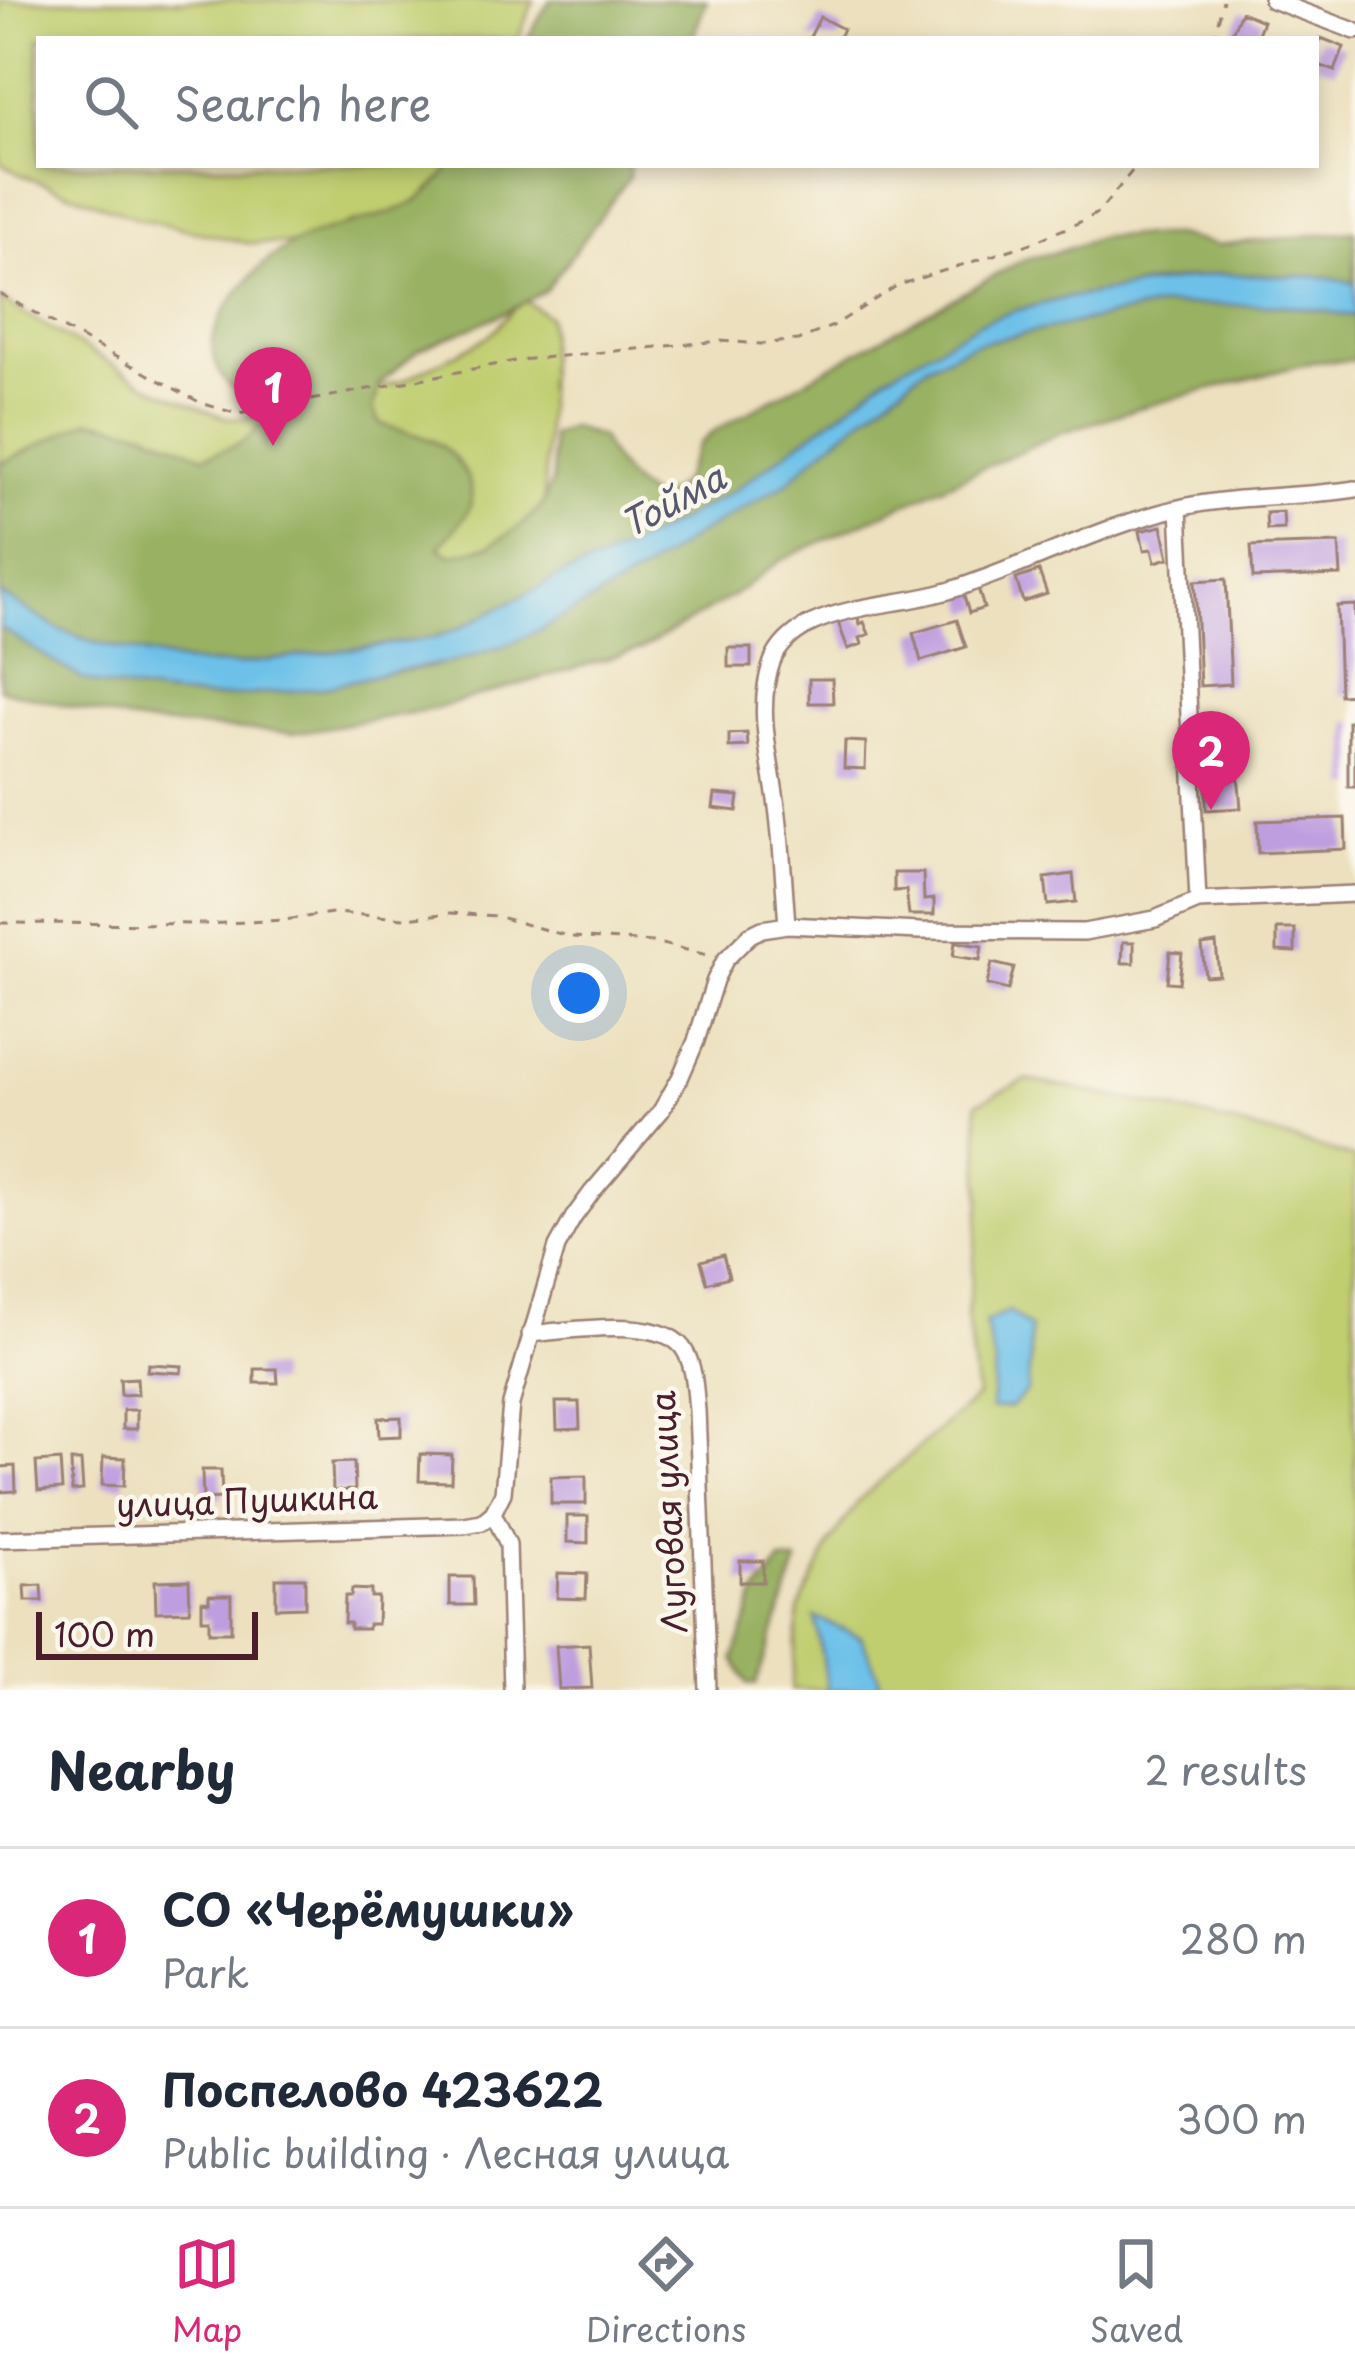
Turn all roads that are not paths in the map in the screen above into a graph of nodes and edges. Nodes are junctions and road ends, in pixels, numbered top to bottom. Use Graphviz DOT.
graph roads {
  1 [pos="1272,0"];
  2 [pos="1355,31"];
  3 [pos="1355,489"];
  4 [pos="1179,508"];
  5 [pos="1355,894"];
  6 [pos="1198,901"];
  7 [pos="788,925"];
  8 [pos="530,1334"];
  9 [pos="493,1514"];
  10 [pos="0,1539"];
  11 [pos="512,1690"];
  12 [pos="708,1690"];
  1 -- 2 [label="street"];
  3 -- 4 [label="street"];
  4 -- 6 [label="street"];
  4 -- 7 [label="street"];
  5 -- 6 [label="street"];
  6 -- 7 [label="street"];
  7 -- 8 [label="street"];
  8 -- 9 [label="street"];
  8 -- 12 [label="street, Луговая улица"];
  9 -- 10 [label="street, улица Пушкина"];
  9 -- 11 [label="street"];
}
